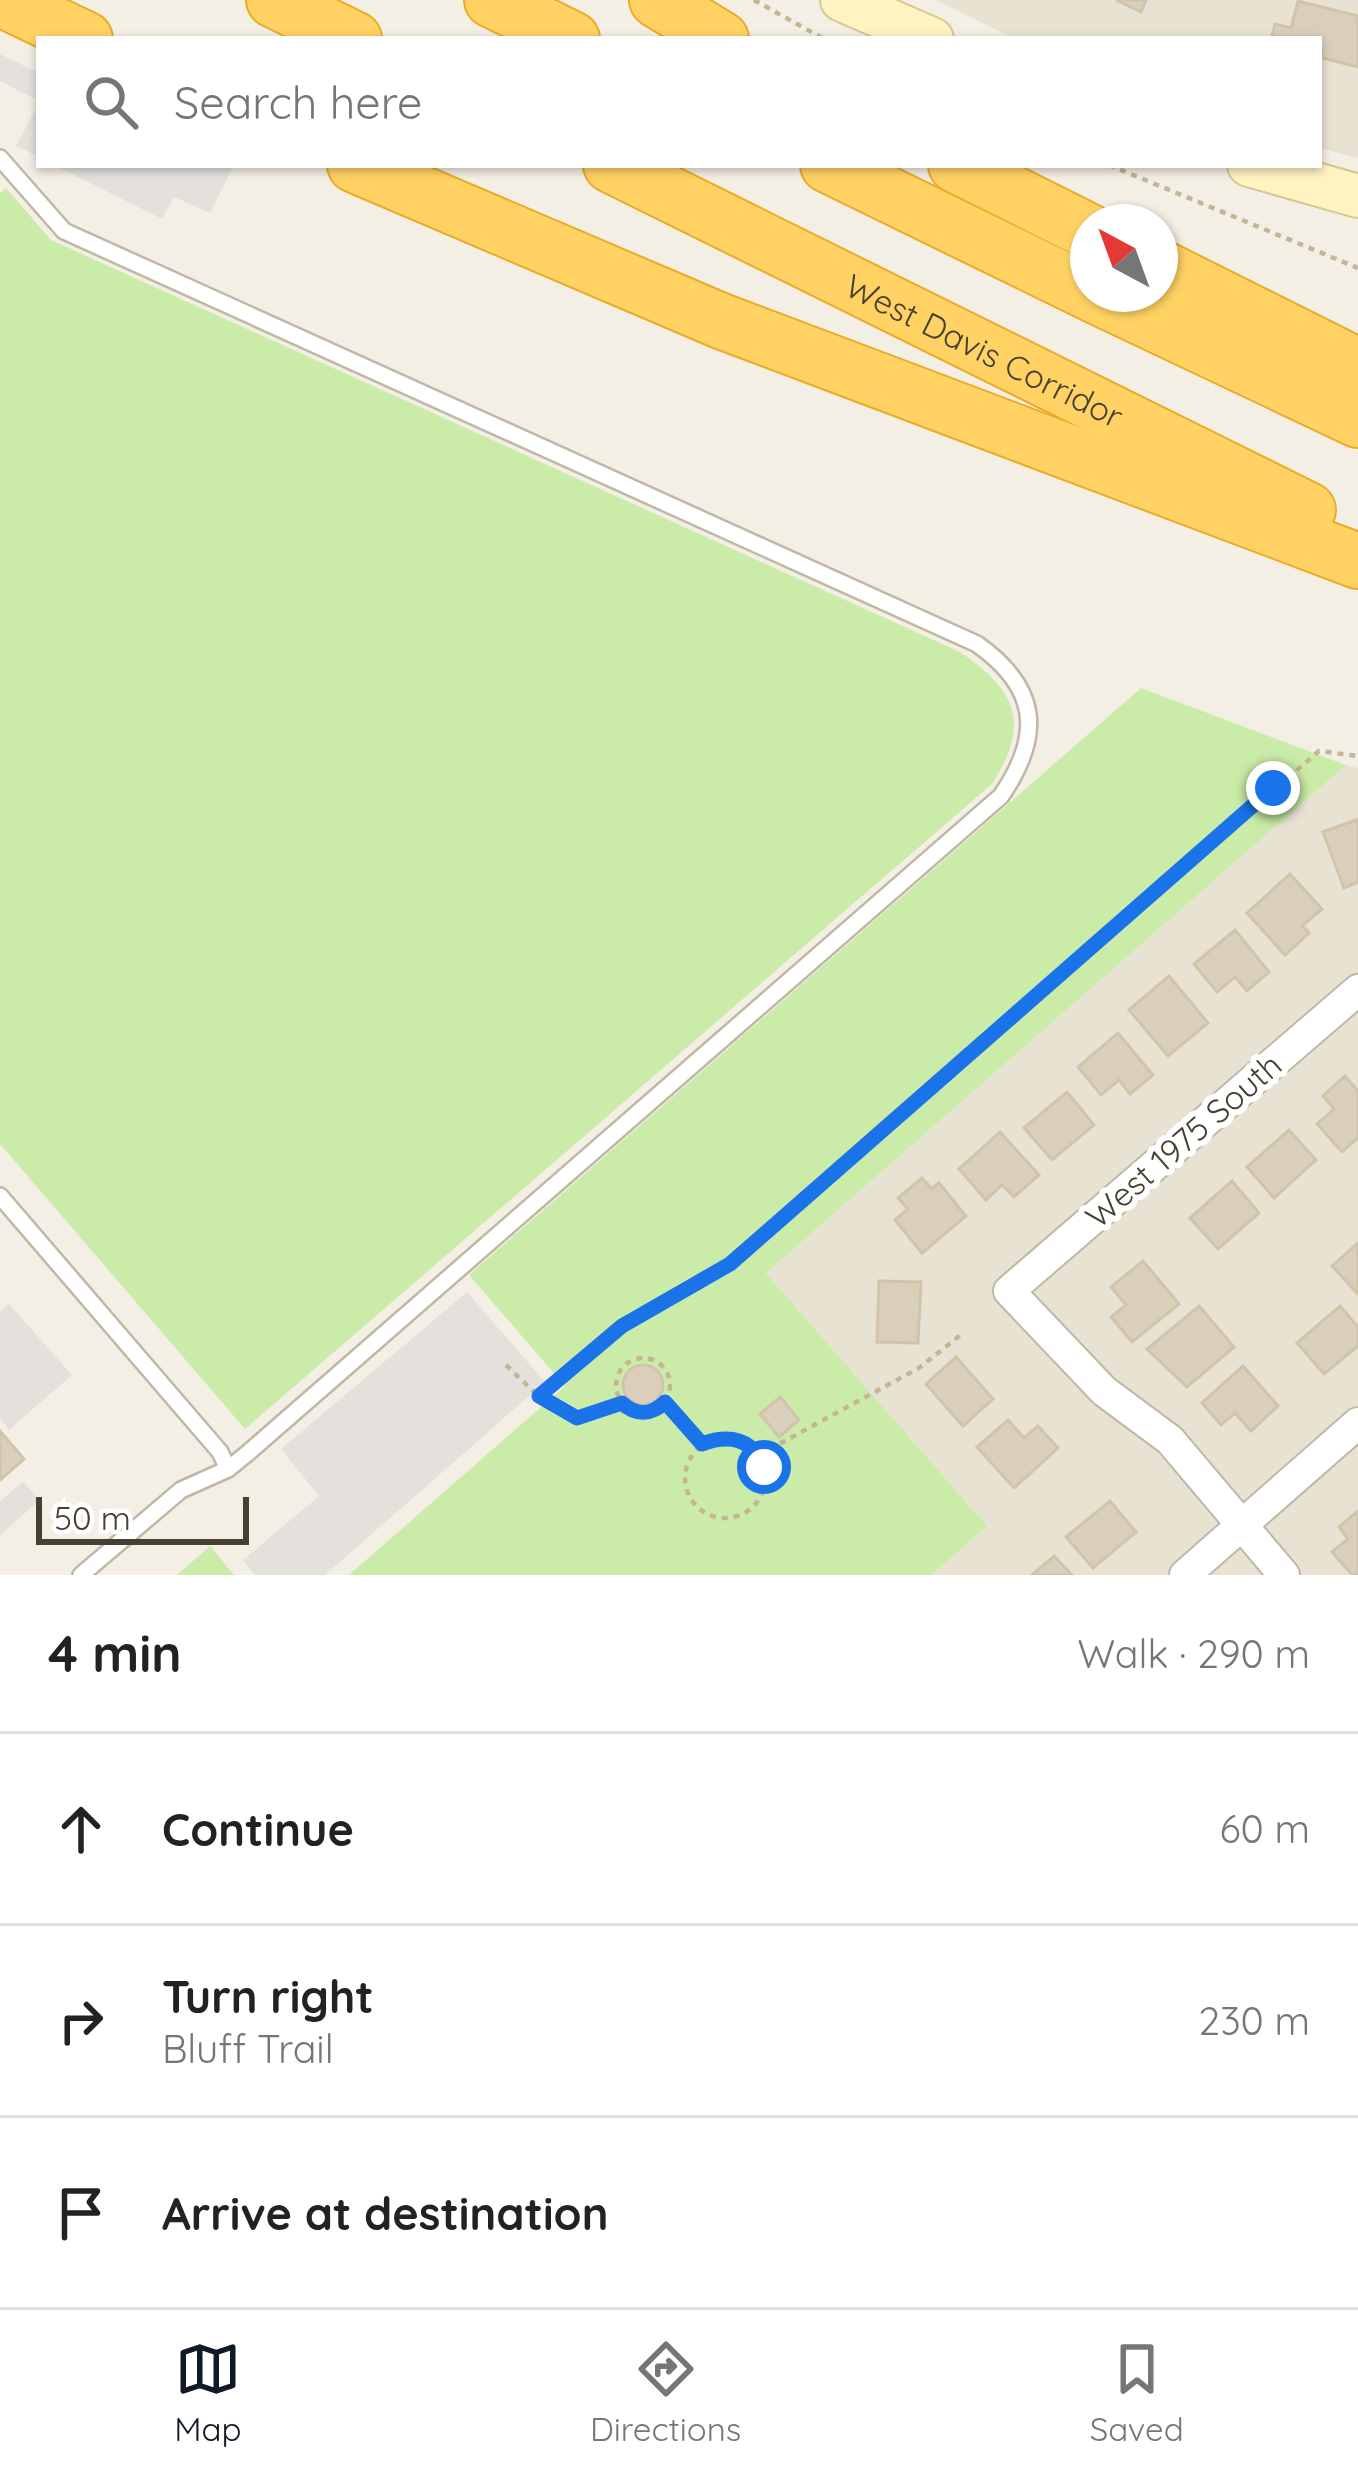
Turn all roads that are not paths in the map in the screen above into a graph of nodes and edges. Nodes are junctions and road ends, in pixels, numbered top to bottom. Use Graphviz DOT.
graph roads {
  1 [pos="3,0"];
  2 [pos="274,0"];
  3 [pos="492,0"];
  4 [pos="657,0"];
  5 [pos="842,0"];
  6 [pos="79,36"];
  7 [pos="348,36"];
  8 [pos="566,36"];
  9 [pos="717,36"];
  10 [pos="925,36"];
  11 [pos="0,158"];
  12 [pos="362,168"];
  13 [pos="617,168"];
  14 [pos="834,168"];
  15 [pos="962,168"];
  16 [pos="1260,168"];
  17 [pos="1358,196"];
  18 [pos="1070,222"];
  19 [pos="1178,275"];
  20 [pos="1070,283"];
  21 [pos="1130,312"];
  22 [pos="1358,366"];
  23 [pos="1358,420"];
  24 [pos="1358,533"];
  25 [pos="1358,561"];
  26 [pos="1358,990"];
  27 [pos="0,1196"];
  28 [pos="1358,1423"];
  29 [pos="228,1469"];
  30 [pos="1241,1526"];
  31 [pos="80,1575"];
  32 [pos="1185,1575"];
  33 [pos="1284,1575"];
  1 -- 6 [label="highway"];
  2 -- 7 [label="highway"];
  3 -- 8 [label="highway"];
  4 -- 9 [label="highway"];
  5 -- 10 [label="street"];
  11 -- 29 [label="lane"];
  12 -- 25 [label="highway"];
  13 -- 24 [label="highway, West Davis Corridor"];
  14 -- 20 [label="highway"];
  15 -- 18 [label="highway"];
  16 -- 17 [label="street"];
  19 -- 22 [label="highway"];
  21 -- 23 [label="highway"];
  26 -- 30 [label="street, West 1975 South"];
  27 -- 29 [label="lane"];
  28 -- 30 [label="street"];
  29 -- 31 [label="lane"];
  30 -- 32 [label="street"];
  30 -- 33 [label="street"];
}
